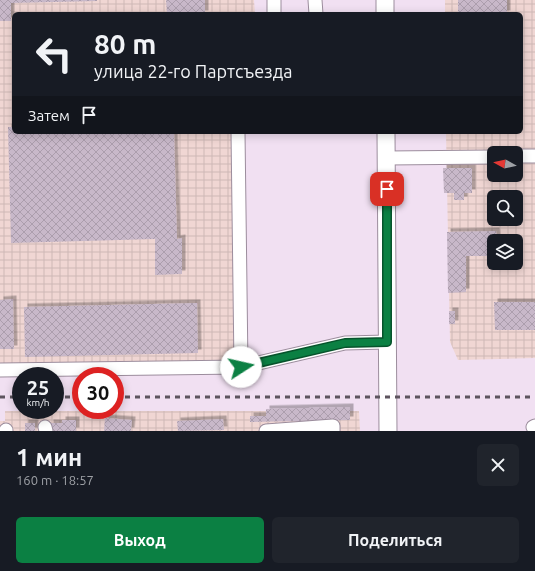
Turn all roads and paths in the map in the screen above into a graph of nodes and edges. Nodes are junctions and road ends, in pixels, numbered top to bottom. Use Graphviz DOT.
graph roads {
  1 [pos="274,0"];
  2 [pos="315,0"];
  3 [pos="385,0"];
  4 [pos="274,12"];
  5 [pos="316,12"];
  6 [pos="385,12"];
  7 [pos="238,134"];
  8 [pos="386,134"];
  9 [pos="523,156"];
  10 [pos="535,156"];
  11 [pos="487,157"];
  12 [pos="387,158"];
  13 [pos="387,342"];
  14 [pos="241,367"];
  15 [pos="0,370"];
  16 [pos="266,431"];
  17 [pos="333,431"];
  18 [pos="388,431"];
  1 -- 4 [label="street"];
  2 -- 5 [label="street"];
  3 -- 6 [label="main road"];
  7 -- 14 [label="street"];
  8 -- 12 [label="main road"];
  9 -- 10 [label="street"];
  11 -- 12 [label="street"];
  12 -- 13 [label="main road"];
  13 -- 14 [label="street"];
  13 -- 18 [label="main road"];
  14 -- 15 [label="street"];
  16 -- 17 [label="street"];
}
